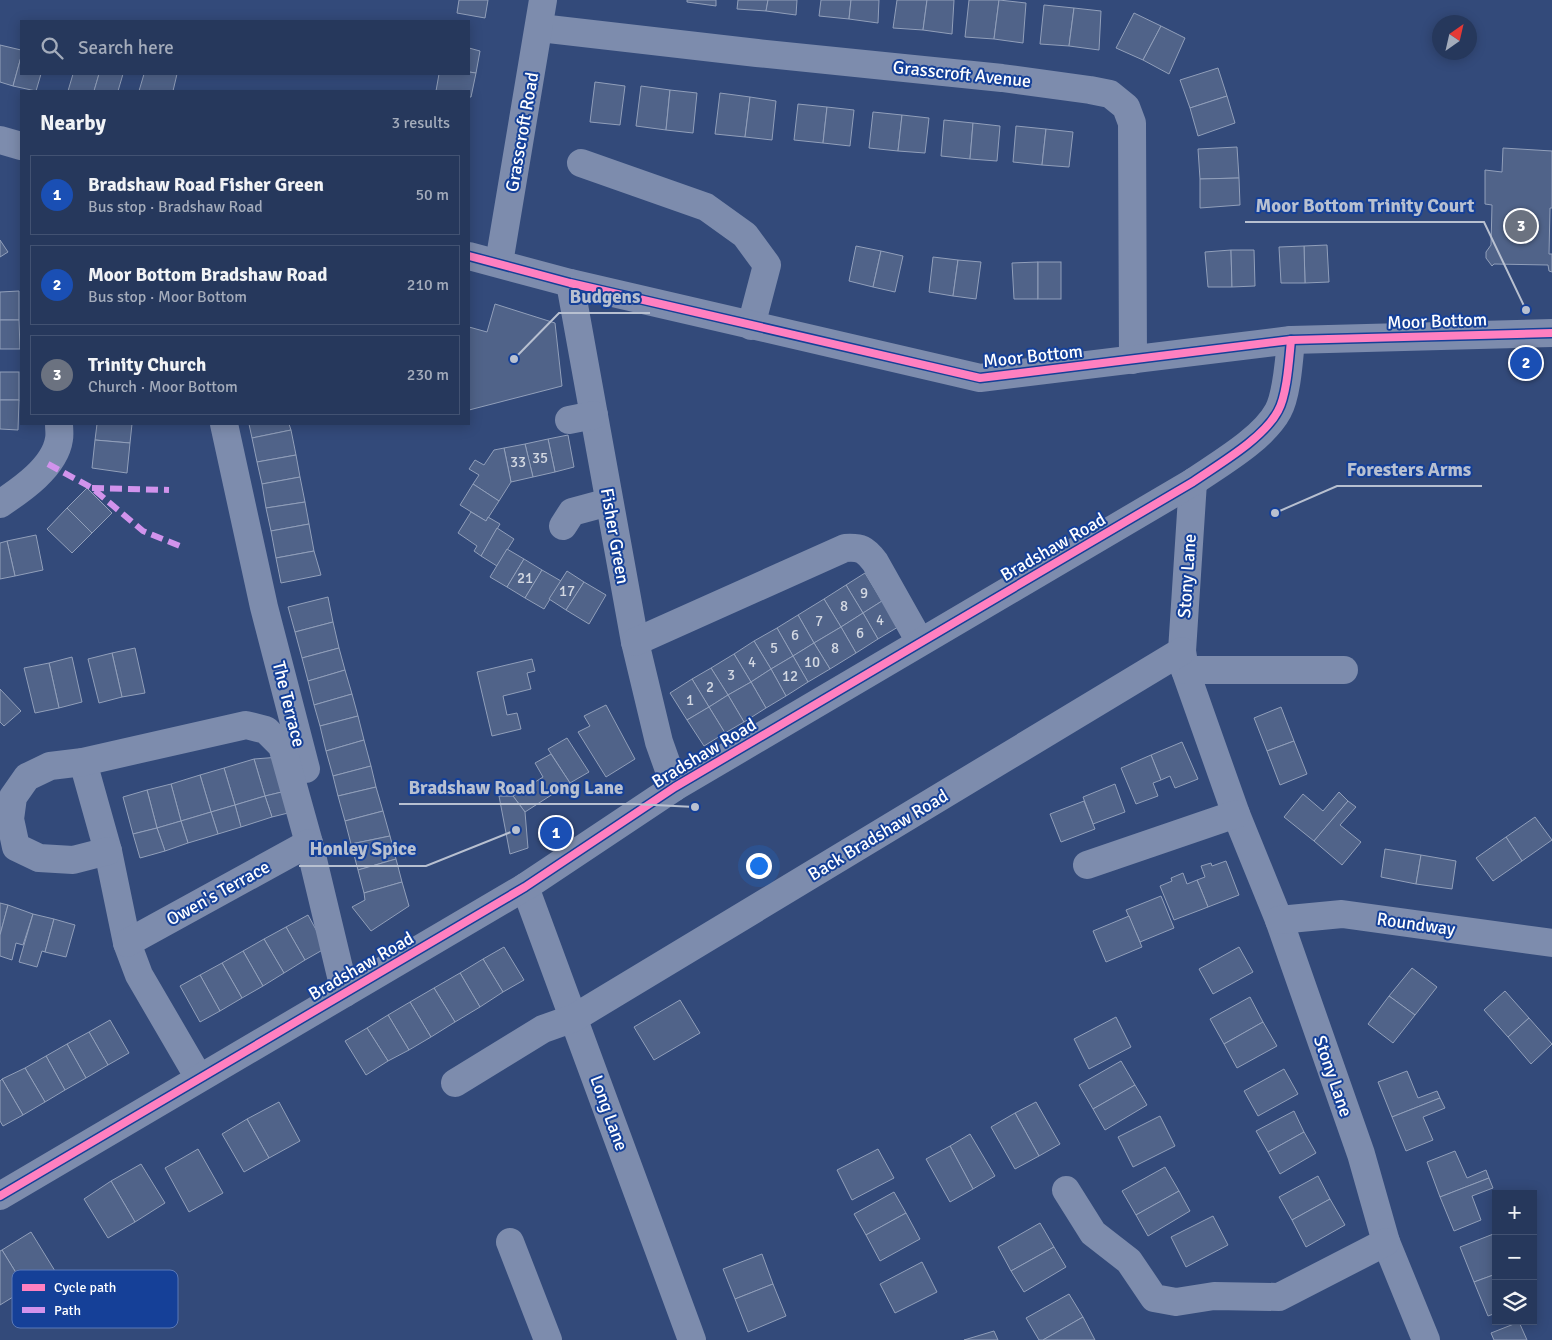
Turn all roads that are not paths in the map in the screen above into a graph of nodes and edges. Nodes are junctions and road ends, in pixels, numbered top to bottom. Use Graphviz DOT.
graph roads {
  1 [pos="544,0"];
  2 [pos="540,28"];
  3 [pos="0,140"];
  4 [pos="20,146"];
  5 [pos="581,163"];
  6 [pos="470,256"];
  7 [pos="499,263"];
  8 [pos="570,283"];
  9 [pos="752,326"];
  10 [pos="1552,333"];
  11 [pos="1290,340"];
  12 [pos="1133,360"];
  13 [pos="59,425"];
  14 [pos="224,425"];
  15 [pos="1193,482"];
  16 [pos="609,502"];
  17 [pos="0,504"];
  18 [pos="563,526"];
  19 [pos="635,642"];
  20 [pos="920,642"];
  21 [pos="1183,661"];
  22 [pos="1344,670"];
  23 [pos="83,762"];
  24 [pos="675,787"];
  25 [pos="1236,814"];
  26 [pos="309,842"];
  27 [pos="108,851"];
  28 [pos="1087,865"];
  29 [pos="525,886"];
  30 [pos="1279,920"];
  31 [pos="128,943"];
  32 [pos="1552,943"];
  33 [pos="353,988"];
  34 [pos="574,1018"];
  35 [pos="199,1078"];
  36 [pos="455,1083"];
  37 [pos="1066,1190"];
  38 [pos="0,1196"];
  39 [pos="510,1242"];
  40 [pos="1386,1242"];
  41 [pos="548,1340"];
  42 [pos="692,1340"];
  43 [pos="1426,1340"];
  1 -- 2 [label="street, Grasscroft Road"];
  2 -- 7 [label="street, Grasscroft Road"];
  2 -- 12 [label="street, Grasscroft Avenue"];
  3 -- 4 [label="street"];
  5 -- 9 [label="street"];
  6 -- 7 [label="street, Moor Bottom"];
  7 -- 8 [label="street, Moor Bottom"];
  8 -- 9 [label="street, Moor Bottom"];
  8 -- 16 [label="street, Fisher Green"];
  9 -- 12 [label="street, Moor Bottom"];
  10 -- 11 [label="street, Moor Bottom"];
  11 -- 12 [label="street, Moor Bottom"];
  11 -- 15 [label="street, Bradshaw Road"];
  13 -- 17 [label="street"];
  14 -- 33 [label="street, The Terrace"];
  15 -- 20 [label="street, Bradshaw Road"];
  15 -- 21 [label="street, Stony Lane"];
  16 -- 18 [label="street"];
  16 -- 19 [label="street, Fisher Green"];
  19 -- 20 [label="street"];
  19 -- 24 [label="street, Fisher Green"];
  20 -- 24 [label="street, Bradshaw Road"];
  21 -- 22 [label="street"];
  21 -- 25 [label="street, Stony Lane"];
  21 -- 34 [label="street, Back Bradshaw Road"];
  23 -- 26 [label="street"];
  23 -- 27 [label="street"];
  23 -- 27 [label="street"];
  24 -- 29 [label="street, Bradshaw Road"];
  25 -- 28 [label="street"];
  25 -- 30 [label="street, Stony Lane"];
  26 -- 31 [label="street, Owen's Terrace"];
  26 -- 33 [label="street"];
  27 -- 31 [label="street"];
  29 -- 33 [label="street, Bradshaw Road"];
  29 -- 34 [label="street, Long Lane"];
  30 -- 32 [label="street, Roundway"];
  30 -- 40 [label="street, Stony Lane"];
  31 -- 35 [label="street"];
  33 -- 35 [label="street, Bradshaw Road"];
  34 -- 36 [label="street, Back Bradshaw Road"];
  34 -- 42 [label="street, Long Lane"];
  35 -- 38 [label="street, Bradshaw Road"];
  37 -- 40 [label="street"];
  39 -- 41 [label="street"];
  40 -- 43 [label="street, Stony Lane"];
}
